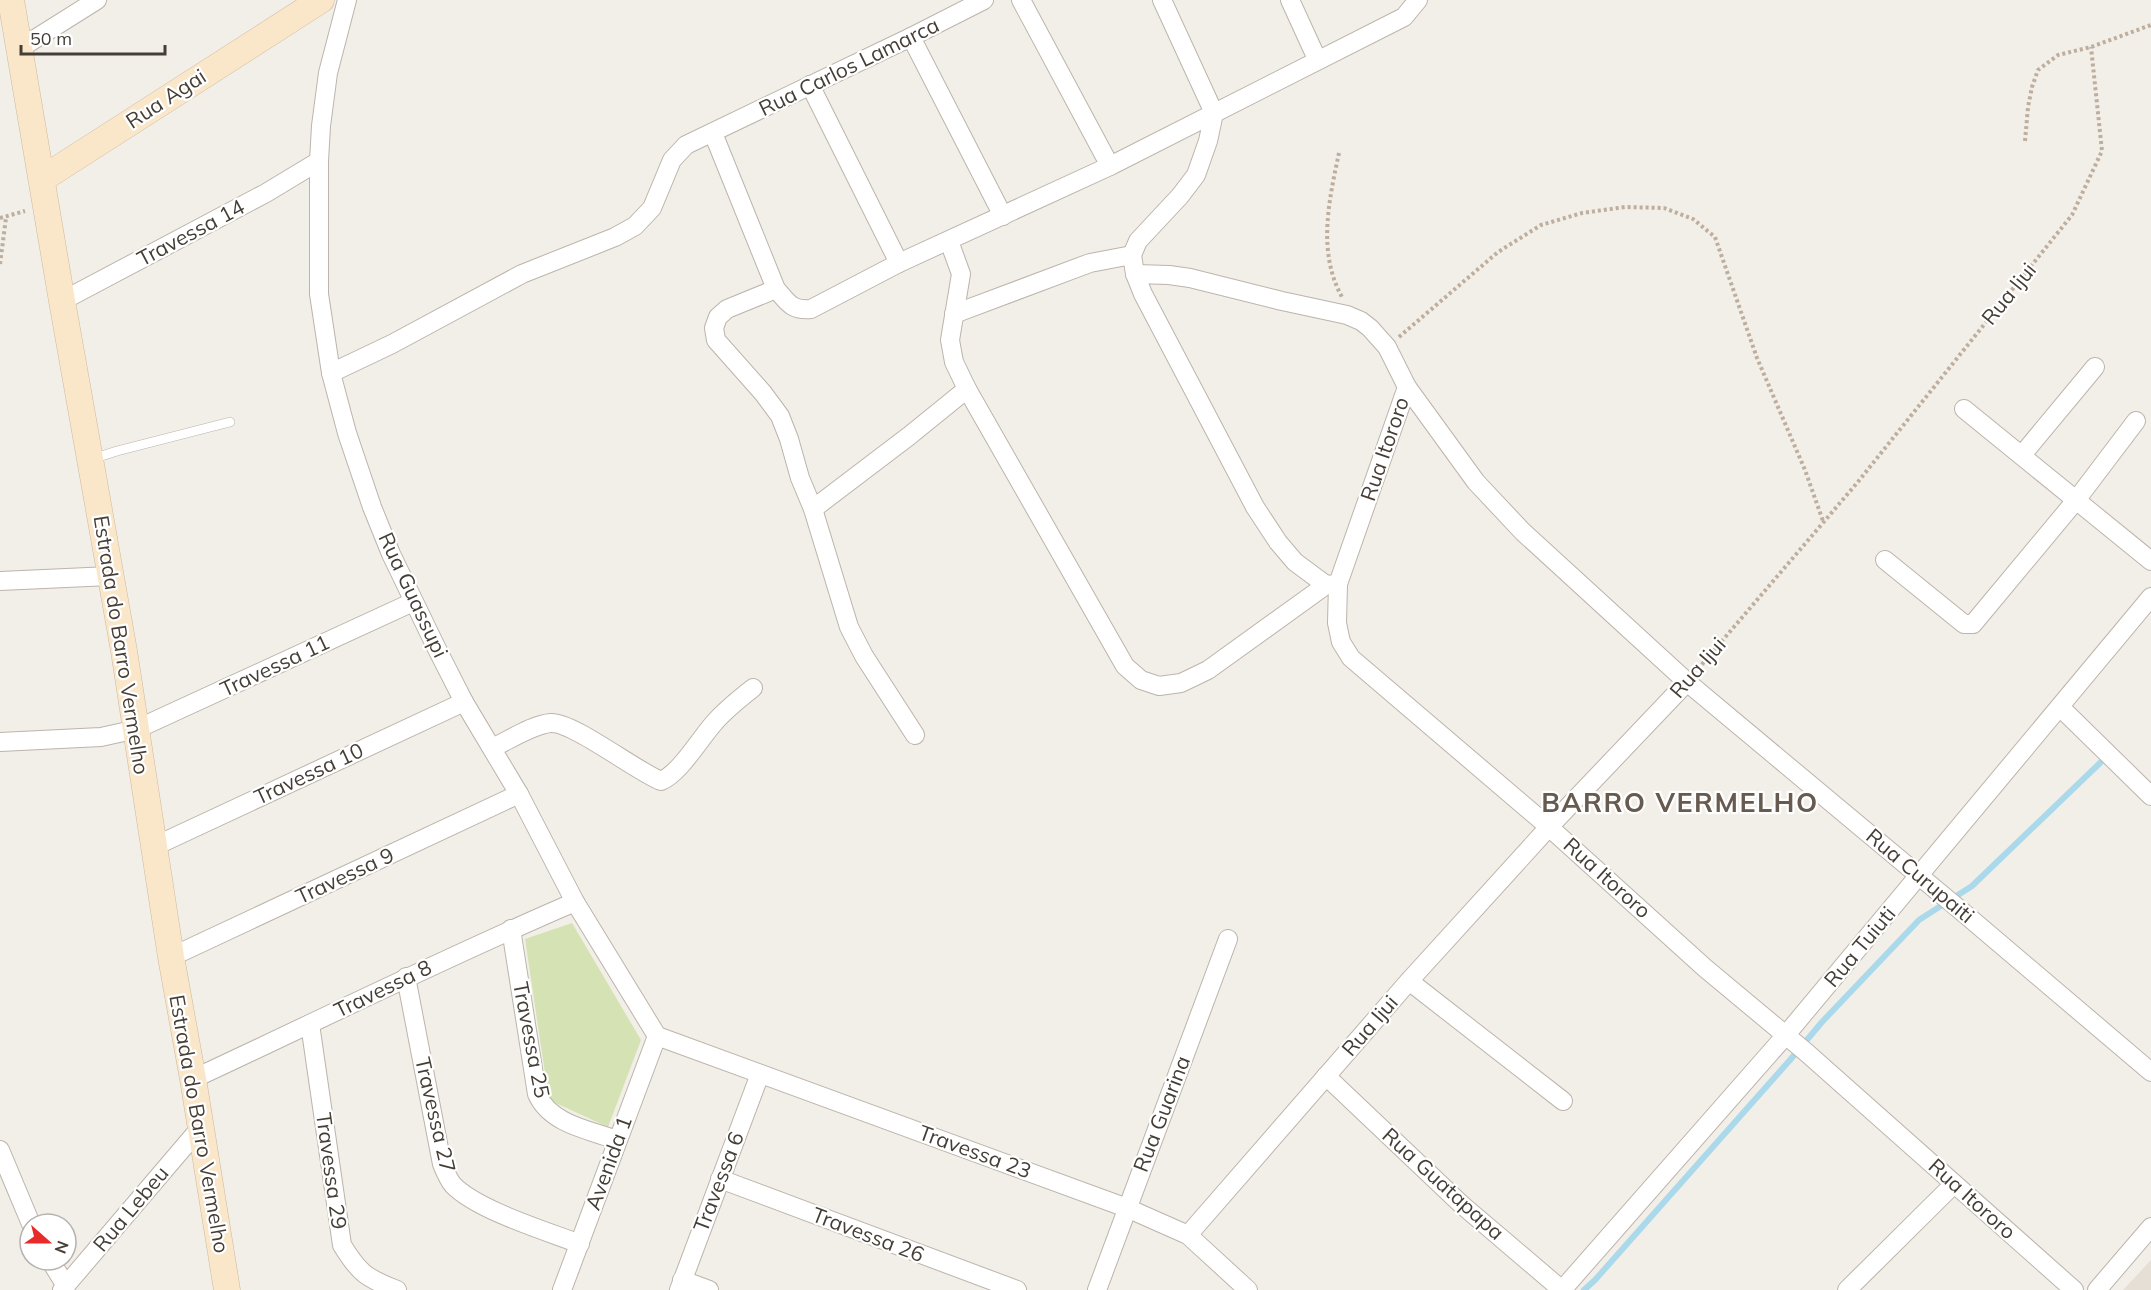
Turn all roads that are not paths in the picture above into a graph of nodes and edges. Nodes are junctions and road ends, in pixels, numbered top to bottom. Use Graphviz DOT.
graph roads {
  1 [pos="11,0"];
  2 [pos="97,0"];
  3 [pos="321,0"];
  4 [pos="347,0"];
  5 [pos="984,0"];
  6 [pos="1021,0"];
  7 [pos="1162,0"];
  8 [pos="1290,0"];
  9 [pos="1418,0"];
  10 [pos="911,37"];
  11 [pos="19,49"];
  12 [pos="1317,59"];
  13 [pos="810,85"];
  14 [pos="1214,113"];
  15 [pos="712,133"];
  16 [pos="319,161"];
  17 [pos="1110,166"];
  18 [pos="42,179"];
  19 [pos="1003,216"];
  20 [pos="949,241"];
  21 [pos="1132,255"];
  22 [pos="899,263"];
  23 [pos="1135,274"];
  24 [pos="776,289"];
  25 [pos="62,301"];
  26 [pos="954,314"];
  27 [pos="2095,367"];
  28 [pos="331,373"];
  29 [pos="1407,387"];
  30 [pos="966,389"];
  31 [pos="1964,409"];
  32 [pos="2136,421"];
  33 [pos="230,422"];
  34 [pos="2022,455"];
  35 [pos="90,460"];
  36 [pos="2077,499"];
  37 [pos="813,509"];
  38 [pos="1885,560"];
  39 [pos="2151,561"];
  40 [pos="110,576"];
  41 [pos="0,581"];
  42 [pos="1332,584"];
  43 [pos="2151,597"];
  44 [pos="413,602"];
  45 [pos="1687,682"];
  46 [pos="753,688"];
  47 [pos="464,702"];
  48 [pos="2060,707"];
  49 [pos="137,729"];
  50 [pos="915,735"];
  51 [pos="0,742"];
  52 [pos="492,748"];
  53 [pos="519,794"];
  54 [pos="2151,796"];
  55 [pos="1549,827"];
  56 [pos="153,847"];
  57 [pos="1920,876"];
  58 [pos="575,902"];
  59 [pos="510,929"];
  60 [pos="1228,939"];
  61 [pos="171,957"];
  62 [pos="406,977"];
  63 [pos="1409,981"];
  64 [pos="310,1024"];
  65 [pos="657,1035"];
  66 [pos="1788,1038"];
  67 [pos="2151,1072"];
  68 [pos="760,1074"];
  69 [pos="1326,1076"];
  70 [pos="193,1079"];
  71 [pos="1563,1101"];
  72 [pos="200,1128"];
  73 [pos="617,1140"];
  74 [pos="0,1150"];
  75 [pos="720,1179"];
  76 [pos="1954,1184"];
  77 [pos="1127,1208"];
  78 [pos="26,1212"];
  79 [pos="2151,1227"];
  80 [pos="1188,1235"];
  81 [pos="580,1244"];
  82 [pos="56,1272"];
  83 [pos="681,1285"];
  84 [pos="64,1288"];
  85 [pos="227,1290"];
  86 [pos="397,1290"];
  87 [pos="562,1290"];
  88 [pos="709,1290"];
  89 [pos="1017,1290"];
  90 [pos="1097,1290"];
  91 [pos="1248,1290"];
  92 [pos="1562,1290"];
  93 [pos="1847,1290"];
  94 [pos="2074,1290"];
  95 [pos="2097,1290"];
  1 -- 11 [label="street, Estrada do Barro Vermelho"];
  2 -- 11 [label="street"];
  3 -- 18 [label="street, Rua Agai"];
  4 -- 16 [label="street, Rua Guassupi"];
  5 -- 10 [label="street, Rua Carlos Lamarca"];
  6 -- 17 [label="street"];
  7 -- 14 [label="street"];
  8 -- 12 [label="street"];
  9 -- 12 [label="street"];
  10 -- 13 [label="street, Rua Carlos Lamarca"];
  10 -- 19 [label="street"];
  11 -- 18 [label="street, Estrada do Barro Vermelho"];
  12 -- 14 [label="street"];
  13 -- 15 [label="street, Rua Carlos Lamarca"];
  13 -- 22 [label="street"];
  14 -- 17 [label="street"];
  14 -- 21 [label="street"];
  15 -- 24 [label="street"];
  15 -- 28 [label="street, Rua Carlos Lamarca"];
  16 -- 25 [label="street, Travessa 14"];
  16 -- 28 [label="street, Rua Guassupi"];
  17 -- 19 [label="street"];
  18 -- 25 [label="street, Estrada do Barro Vermelho"];
  19 -- 20 [label="street"];
  20 -- 22 [label="street"];
  20 -- 26 [label="street"];
  21 -- 23 [label="street"];
  21 -- 26 [label="street"];
  22 -- 24 [label="street"];
  23 -- 29 [label="street, Rua Curupaiti"];
  23 -- 42 [label="street"];
  24 -- 37 [label="street"];
  25 -- 35 [label="street, Estrada do Barro Vermelho"];
  26 -- 30 [label="street"];
  27 -- 34 [label="street"];
  28 -- 44 [label="street, Rua Guassupi"];
  29 -- 42 [label="street, Rua Itororo"];
  29 -- 45 [label="street, Rua Curupaiti"];
  30 -- 37 [label="street"];
  30 -- 42 [label="street"];
  31 -- 34 [label="street"];
  32 -- 36 [label="street"];
  33 -- 35 [label="lane"];
  34 -- 36 [label="street"];
  35 -- 40 [label="street, Estrada do Barro Vermelho"];
  36 -- 38 [label="street"];
  36 -- 39 [label="street"];
  37 -- 50 [label="street"];
  40 -- 41 [label="street"];
  40 -- 49 [label="street, Estrada do Barro Vermelho"];
  42 -- 55 [label="street, Rua Itororo"];
  43 -- 48 [label="street, Rua Tuiuti"];
  44 -- 47 [label="street, Rua Guassupi"];
  44 -- 49 [label="street, Travessa 11"];
  45 -- 55 [label="street, Rua Ijui"];
  45 -- 57 [label="street, Rua Curupaiti"];
  46 -- 52 [label="street"];
  47 -- 52 [label="street, Rua Guassupi"];
  47 -- 56 [label="street, Travessa 10"];
  48 -- 54 [label="street"];
  48 -- 57 [label="street, Rua Tuiuti"];
  49 -- 51 [label="street, Travessa 11"];
  49 -- 56 [label="street, Estrada do Barro Vermelho"];
  52 -- 53 [label="street, Rua Guassupi"];
  53 -- 58 [label="street, Rua Guassupi"];
  53 -- 61 [label="street, Travessa 9"];
  55 -- 63 [label="street, Rua Ijui"];
  55 -- 66 [label="street, Rua Itororo"];
  56 -- 61 [label="street, Estrada do Barro Vermelho"];
  57 -- 66 [label="street, Rua Tuiuti"];
  57 -- 67 [label="street, Rua Curupaiti"];
  58 -- 59 [label="street, Travessa 8"];
  58 -- 65 [label="street, Rua Guassupi"];
  59 -- 62 [label="street, Travessa 8"];
  59 -- 73 [label="street, Travessa 25"];
  60 -- 77 [label="street, Rua Guarina"];
  61 -- 70 [label="street, Estrada do Barro Vermelho"];
  62 -- 64 [label="street, Travessa 8"];
  62 -- 81 [label="street, Travessa 27"];
  63 -- 69 [label="street, Rua Ijui"];
  63 -- 71 [label="street"];
  64 -- 70 [label="street, Travessa 8"];
  64 -- 86 [label="street, Travessa 29"];
  65 -- 68 [label="street"];
  65 -- 73 [label="street, Avenida 1"];
  66 -- 76 [label="street, Rua Itororo"];
  66 -- 92 [label="street, Rua Tuiuti"];
  68 -- 75 [label="street, Travessa 6"];
  68 -- 77 [label="street, Travessa 23"];
  69 -- 80 [label="street, Rua Ijui"];
  69 -- 92 [label="street, Rua Guatapapa"];
  70 -- 72 [label="street, Estrada do Barro Vermelho"];
  72 -- 84 [label="street, Rua Lebeu"];
  72 -- 85 [label="street, Estrada do Barro Vermelho"];
  73 -- 81 [label="street, Avenida 1"];
  74 -- 78 [label="street"];
  75 -- 83 [label="street, Travessa 6"];
  75 -- 89 [label="street, Travessa 26"];
  76 -- 93 [label="street"];
  76 -- 94 [label="street, Rua Itororo"];
  77 -- 80 [label="street, Travessa 23"];
  77 -- 90 [label="street, Rua Guarina"];
  79 -- 95 [label="street"];
  80 -- 91 [label="street"];
  81 -- 87 [label="street, Avenida 1"];
  82 -- 84 [label="street"];
  83 -- 88 [label="street"];
}
